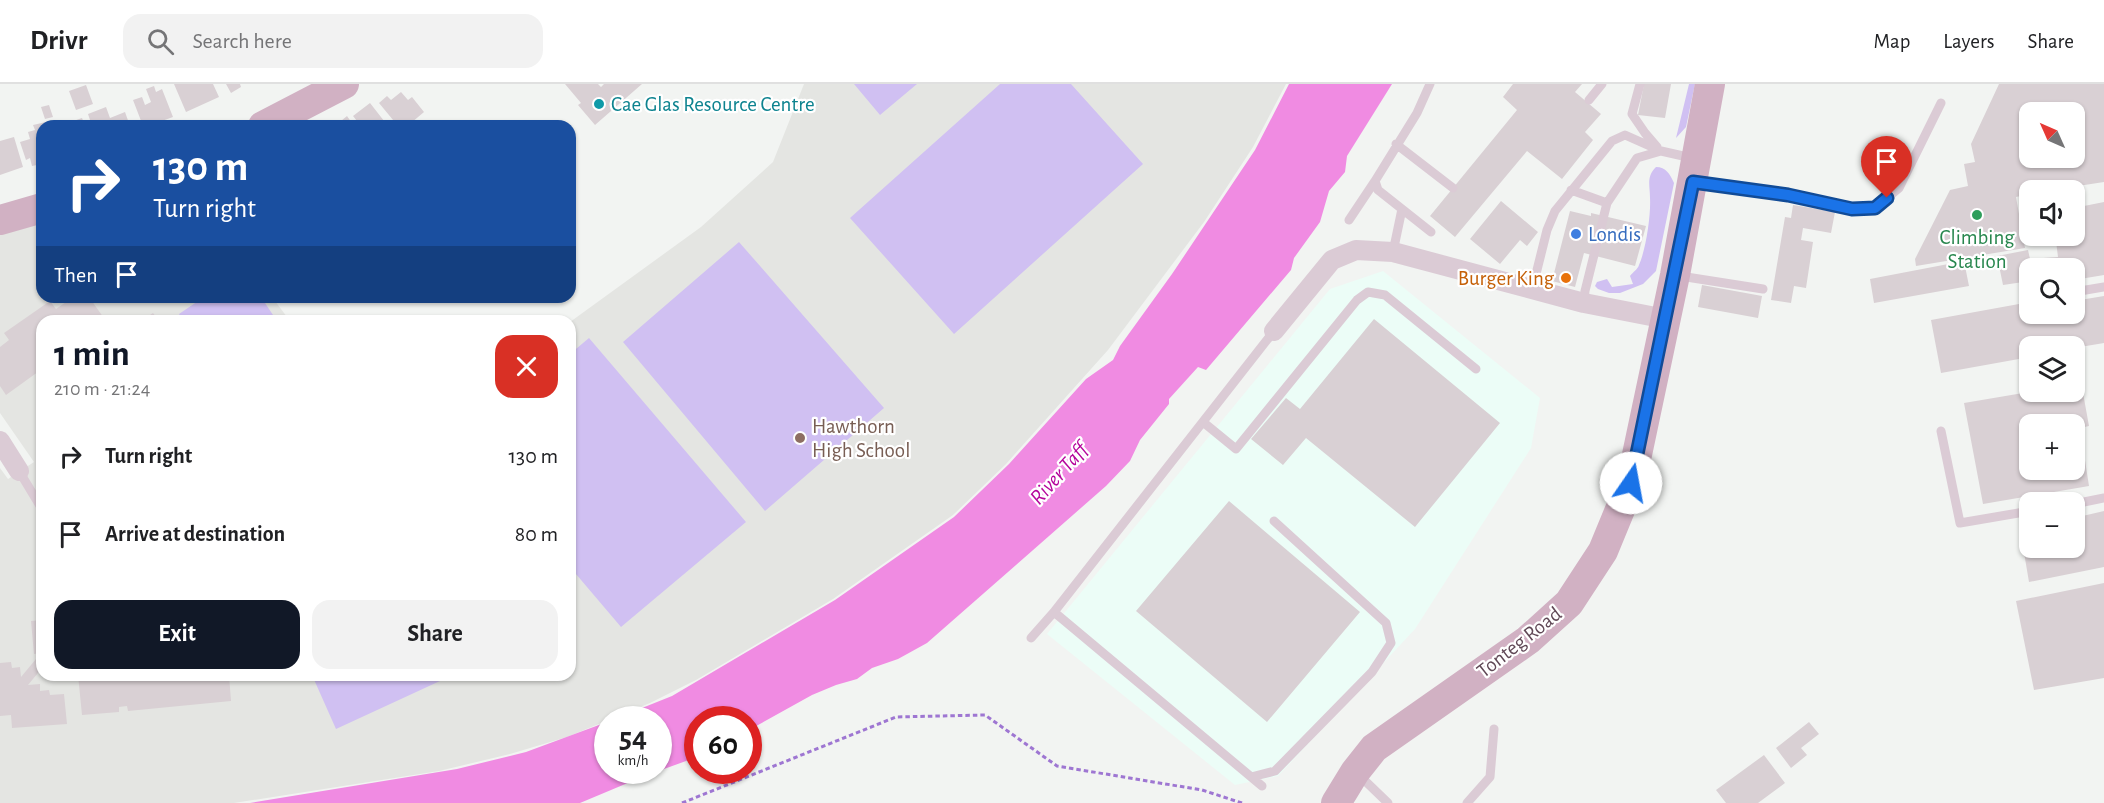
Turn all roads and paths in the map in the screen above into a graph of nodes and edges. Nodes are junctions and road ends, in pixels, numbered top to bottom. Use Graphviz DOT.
graph roads {
  1 [pos="344,84"];
  2 [pos="1430,84"];
  3 [pos="1602,84"];
  4 [pos="1640,84"];
  5 [pos="1710,84"];
  6 [pos="1589,100"];
  7 [pos="1941,103"];
  8 [pos="275,120"];
  9 [pos="1396,144"];
  10 [pos="1661,151"];
  11 [pos="1695,171"];
  12 [pos="1375,181"];
  13 [pos="1453,188"];
  14 [pos="1571,190"];
  15 [pos="1607,203"];
  16 [pos="1402,209"];
  17 [pos="36,210"];
  18 [pos="0,220"];
  19 [pos="1349,220"];
  20 [pos="1431,232"];
  21 [pos="1393,252"];
  22 [pos="1675,275"];
  23 [pos="2104,287"];
  24 [pos="1763,289"];
  25 [pos="1532,290"];
  26 [pos="2085,290"];
  27 [pos="1584,303"];
  28 [pos="1666,319"];
  29 [pos="1274,331"];
  30 [pos="1476,369"];
  31 [pos="1203,422"];
  32 [pos="1941,431"];
  33 [pos="0,441"];
  34 [pos="19,471"];
  35 [pos="36,498"];
  36 [pos="2104,498"];
  37 [pos="2085,502"];
  38 [pos="2019,513"];
  39 [pos="1274,521"];
  40 [pos="1054,612"];
  41 [pos="1031,638"];
  42 [pos="1494,729"];
  43 [pos="1355,772"];
  44 [pos="1251,777"];
  45 [pos="1262,786"];
  46 [pos="682,803"];
  47 [pos="1242,803"];
  48 [pos="1336,803"];
  49 [pos="1388,803"];
  50 [pos="1467,803"];
  1 -- 8 [label="main road"];
  2 -- 9 [label="lane"];
  3 -- 6 [label="lane"];
  4 -- 10 [label="lane"];
  5 -- 11 [label="main road, Tonteg Road"];
  7 -- 11 [label="lane"];
  9 -- 12 [label="lane"];
  9 -- 13 [label="lane"];
  10 -- 11 [label="lane"];
  10 -- 14 [label="lane"];
  10 -- 15 [label="lane"];
  11 -- 22 [label="main road, Tonteg Road"];
  12 -- 16 [label="lane"];
  12 -- 19 [label="lane"];
  14 -- 15 [label="lane"];
  14 -- 25 [label="lane"];
  15 -- 27 [label="lane"];
  16 -- 20 [label="lane"];
  16 -- 21 [label="lane"];
  17 -- 18 [label="main road"];
  21 -- 25 [label="street"];
  21 -- 29 [label="street"];
  22 -- 24 [label="lane"];
  22 -- 28 [label="main road, Tonteg Road"];
  23 -- 26 [label="lane"];
  25 -- 27 [label="street"];
  27 -- 28 [label="street"];
  28 -- 43 [label="main road, Tonteg Road"];
  29 -- 31 [label="lane"];
  30 -- 31 [label="lane"];
  31 -- 40 [label="lane"];
  32 -- 38 [label="lane"];
  33 -- 34 [label="street"];
  34 -- 35 [label="lane"];
  36 -- 37 [label="lane"];
  39 -- 44 [label="lane"];
  40 -- 41 [label="lane"];
  40 -- 44 [label="lane"];
  42 -- 50 [label="lane"];
  43 -- 48 [label="main road, Tonteg Road"];
  43 -- 49 [label="lane"];
  44 -- 45 [label="lane"];
  46 -- 47 [label="path"];
}
